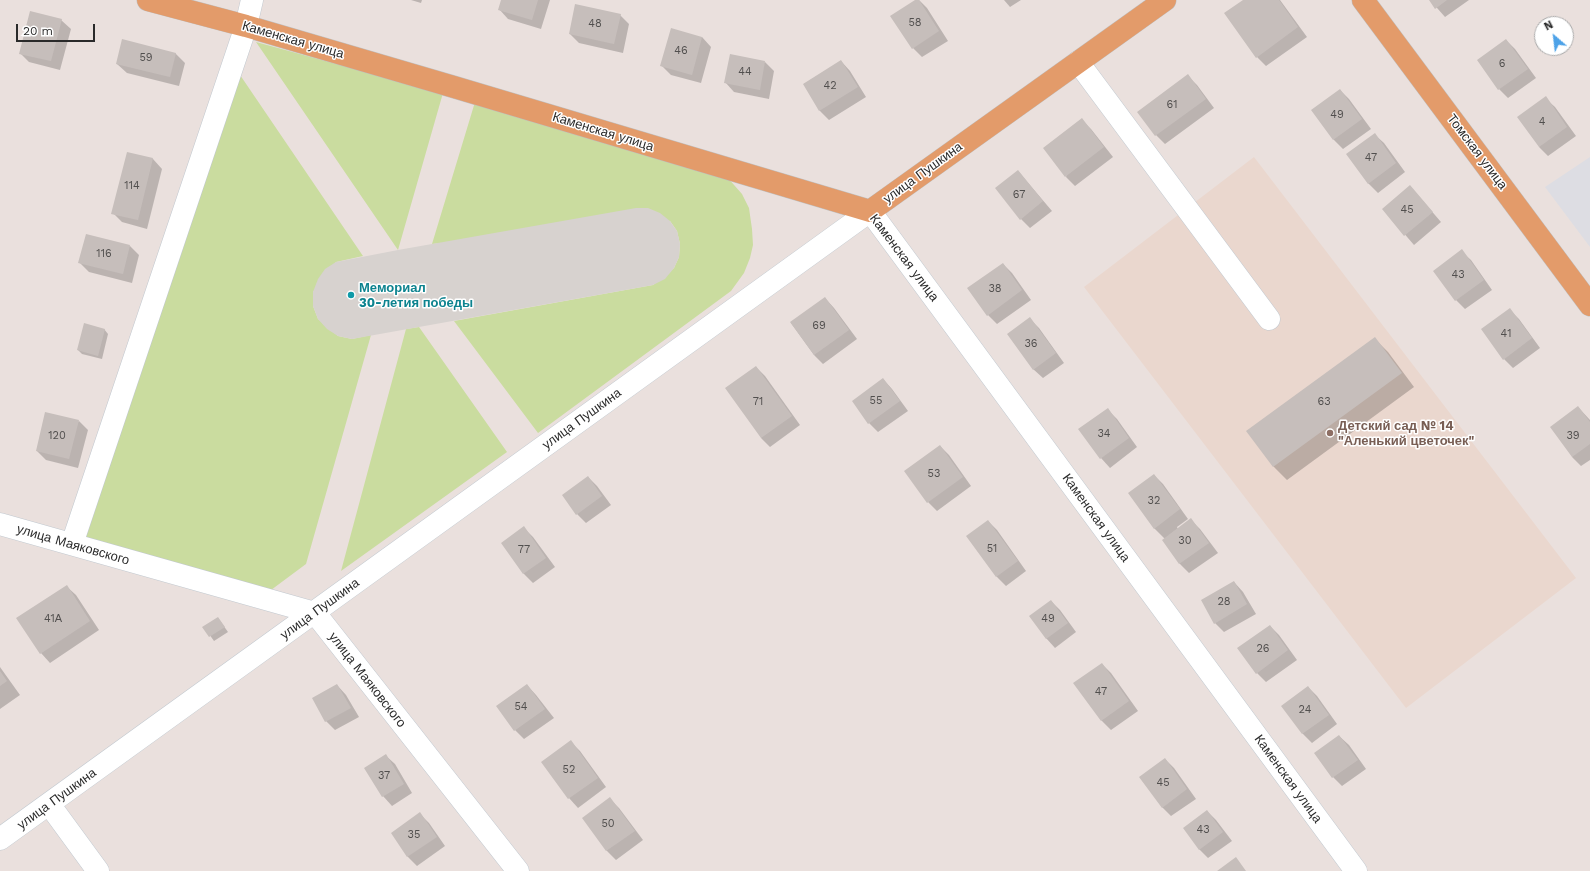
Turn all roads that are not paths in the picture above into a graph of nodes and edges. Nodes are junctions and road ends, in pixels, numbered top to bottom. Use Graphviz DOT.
graph roads {
  1 [pos="148,0"];
  2 [pos="252,0"];
  3 [pos="1363,0"];
  4 [pos="1154,3"];
  5 [pos="246,26"];
  6 [pos="1078,62"];
  7 [pos="870,211"];
  8 [pos="1590,305"];
  9 [pos="1269,319"];
  10 [pos="0,524"];
  11 [pos="72,544"];
  12 [pos="315,613"];
  13 [pos="49,804"];
  14 [pos="0,840"];
  15 [pos="98,871"];
  16 [pos="518,871"];
  17 [pos="1356,871"];
  1 -- 5 [label="main road, Каменская улица"];
  2 -- 5 [label="street"];
  3 -- 8 [label="main road, Томская улица"];
  4 -- 6 [label="main road, улица Пушкина"];
  5 -- 7 [label="main road, Каменская улица"];
  5 -- 11 [label="street"];
  6 -- 7 [label="main road, улица Пушкина"];
  6 -- 9 [label="street"];
  7 -- 12 [label="street, улица Пушкина"];
  7 -- 17 [label="street, Каменская улица"];
  10 -- 11 [label="street, улица Маяковского"];
  11 -- 12 [label="street, улица Маяковского"];
  12 -- 13 [label="street, улица Пушкина"];
  12 -- 16 [label="street, улица Маяковского"];
  13 -- 14 [label="street, улица Пушкина"];
  13 -- 15 [label="street"];
}
